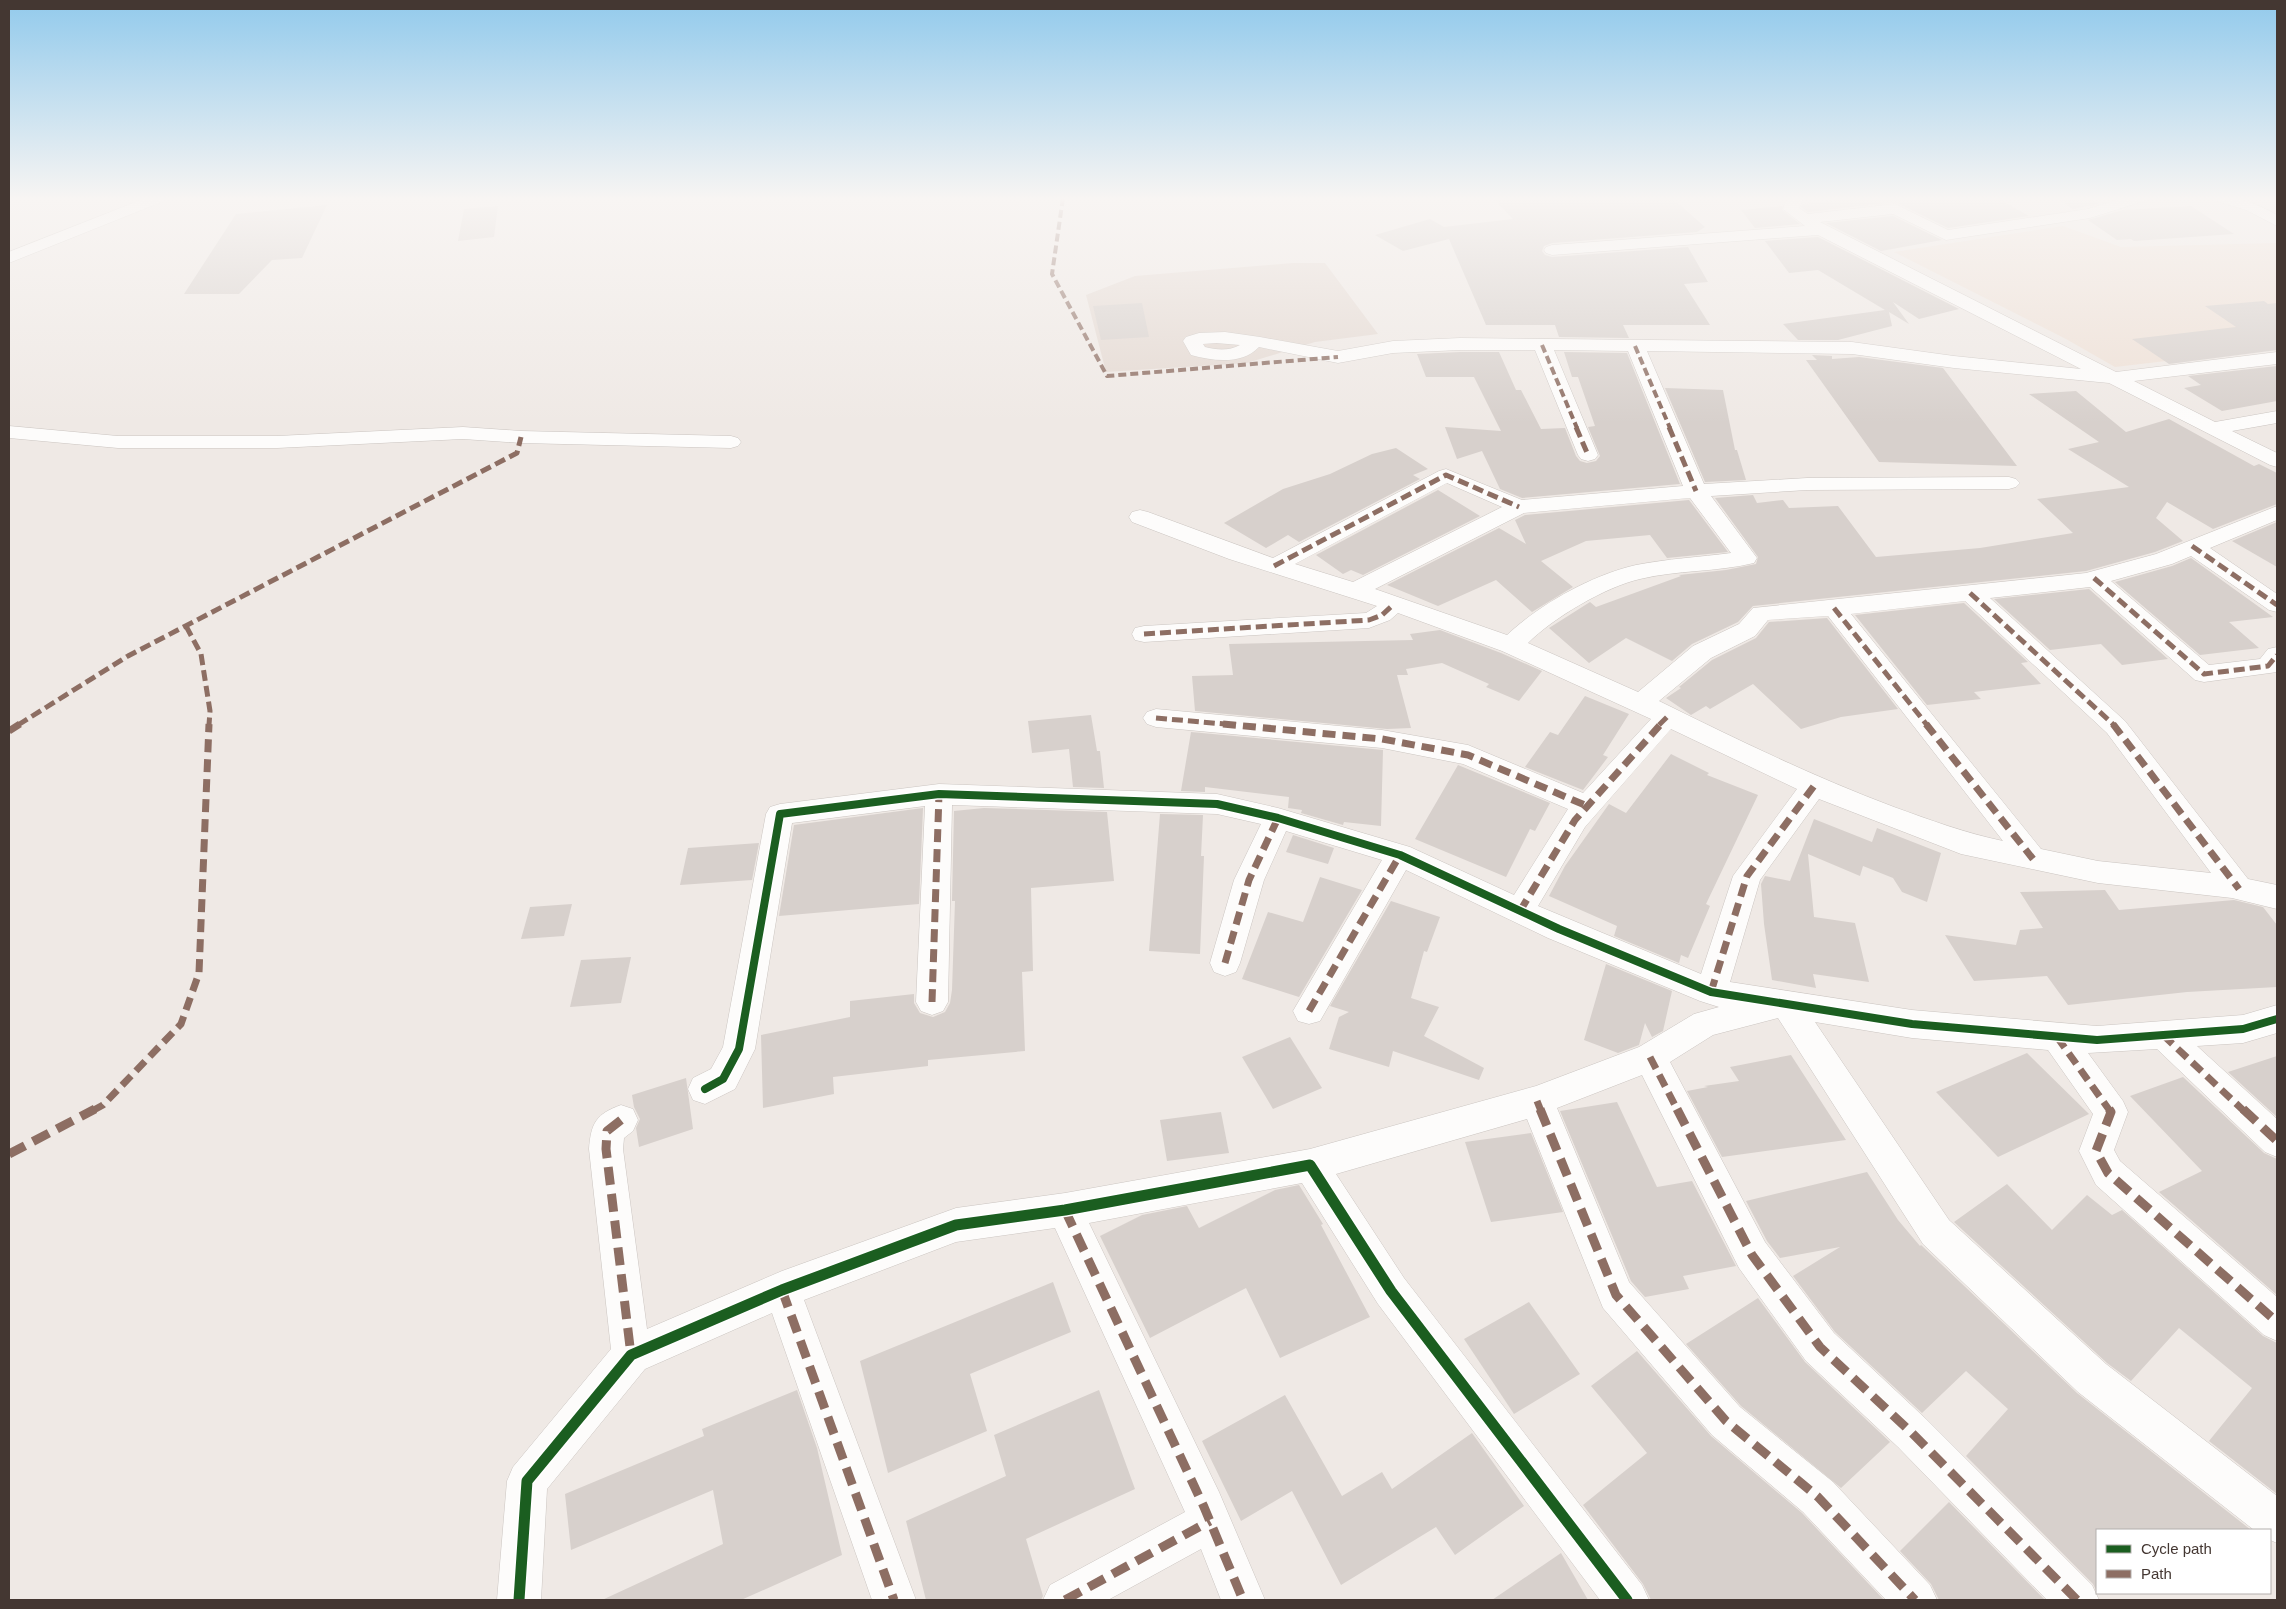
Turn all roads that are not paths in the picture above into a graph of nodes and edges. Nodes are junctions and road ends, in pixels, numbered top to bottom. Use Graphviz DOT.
graph roads {
  1 [pos="1906,273"];
  2 [pos="1254,342"];
  3 [pos="1542,345"];
  4 [pos="1635,346"];
  5 [pos="2277,358"];
  6 [pos="2114,378"];
  7 [pos="2277,417"];
  8 [pos="2212,428"];
  9 [pos="9,432"];
  10 [pos="731,442"];
  11 [pos="1588,455"];
  12 [pos="2277,461"];
  13 [pos="2009,483"];
  14 [pos="1696,491"];
  15 [pos="1519,507"];
  16 [pos="2277,512"];
  17 [pos="1140,517"];
  18 [pos="2192,546"];
  19 [pos="1274,566"];
  20 [pos="2094,578"];
  21 [pos="1355,590"];
  22 [pos="1970,593"];
  23 [pos="1394,604"];
  24 [pos="2277,605"];
  25 [pos="1834,608"];
  26 [pos="1144,634"];
  27 [pos="1511,645"];
  28 [pos="2277,655"];
  29 [pos="1641,703"];
  30 [pos="1667,717"];
  31 [pos="1156,718"];
  32 [pos="1814,786"];
  33 [pos="939,794"];
  34 [pos="1587,806"];
  35 [pos="1278,818"];
  36 [pos="1400,855"];
  37 [pos="2033,859"];
  38 [pos="2239,889"];
  39 [pos="2277,897"];
  40 [pos="1520,911"];
  41 [pos="1225,963"];
  42 [pos="1711,992"];
  43 [pos="932,1002"];
  44 [pos="1785,1003"];
  45 [pos="1309,1011"];
  46 [pos="2277,1019"];
  47 [pos="2163,1035"];
  48 [pos="2057,1037"];
  49 [pos="1650,1057"];
  50 [pos="705,1089"];
  51 [pos="1537,1101"];
  52 [pos="622,1120"];
  53 [pos="2277,1141"];
  54 [pos="1310,1165"];
  55 [pos="1065,1210"];
  56 [pos="782,1290"];
  57 [pos="2277,1322"];
  58 [pos="631,1355"];
  59 [pos="1210,1521"];
  60 [pos="2277,1522"];
  61 [pos="519,1600"];
  62 [pos="894,1600"];
  63 [pos="1065,1600"];
  64 [pos="1243,1600"];
  65 [pos="1627,1600"];
  66 [pos="1915,1600"];
  67 [pos="2077,1600"];
  1 -- 6 [label="street"];
  2 -- 3 [label="street"];
  3 -- 4 [label="street"];
  3 -- 11 [label="street"];
  4 -- 6 [label="street"];
  4 -- 14 [label="street"];
  5 -- 6 [label="street"];
  6 -- 8 [label="street"];
  7 -- 8 [label="street"];
  8 -- 12 [label="street"];
  9 -- 10 [label="street"];
  13 -- 14 [label="street"];
  14 -- 15 [label="street"];
  14 -- 27 [label="street"];
  15 -- 19 [label="street"];
  15 -- 21 [label="street"];
  16 -- 18 [label="street"];
  17 -- 19 [label="street"];
  18 -- 20 [label="street"];
  18 -- 24 [label="street"];
  19 -- 21 [label="street"];
  20 -- 22 [label="street"];
  20 -- 28 [label="street"];
  21 -- 23 [label="street"];
  22 -- 25 [label="street"];
  22 -- 38 [label="street"];
  23 -- 26 [label="street"];
  23 -- 27 [label="street"];
  25 -- 29 [label="street"];
  25 -- 37 [label="street"];
  27 -- 29 [label="street"];
  29 -- 30 [label="street"];
  30 -- 32 [label="street"];
  30 -- 34 [label="street"];
  31 -- 34 [label="street"];
  32 -- 37 [label="street"];
  32 -- 42 [label="street"];
  33 -- 35 [label="street"];
  33 -- 43 [label="street"];
  33 -- 50 [label="street"];
  34 -- 40 [label="street"];
  35 -- 36 [label="street"];
  35 -- 41 [label="street"];
  36 -- 40 [label="street"];
  36 -- 45 [label="street"];
  37 -- 38 [label="street"];
  38 -- 39 [label="street"];
  40 -- 42 [label="street"];
  42 -- 44 [label="street"];
  44 -- 48 [label="street"];
  44 -- 49 [label="street"];
  44 -- 60 [label="street"];
  46 -- 47 [label="street"];
  47 -- 48 [label="street"];
  47 -- 53 [label="street"];
  48 -- 57 [label="street"];
  49 -- 51 [label="street"];
  49 -- 67 [label="street"];
  51 -- 54 [label="street"];
  51 -- 66 [label="street"];
  52 -- 58 [label="street"];
  54 -- 55 [label="street"];
  54 -- 65 [label="street"];
  55 -- 56 [label="street"];
  55 -- 59 [label="street"];
  56 -- 58 [label="street"];
  56 -- 62 [label="street"];
  58 -- 61 [label="street"];
  59 -- 63 [label="street"];
  59 -- 64 [label="street"];
}
